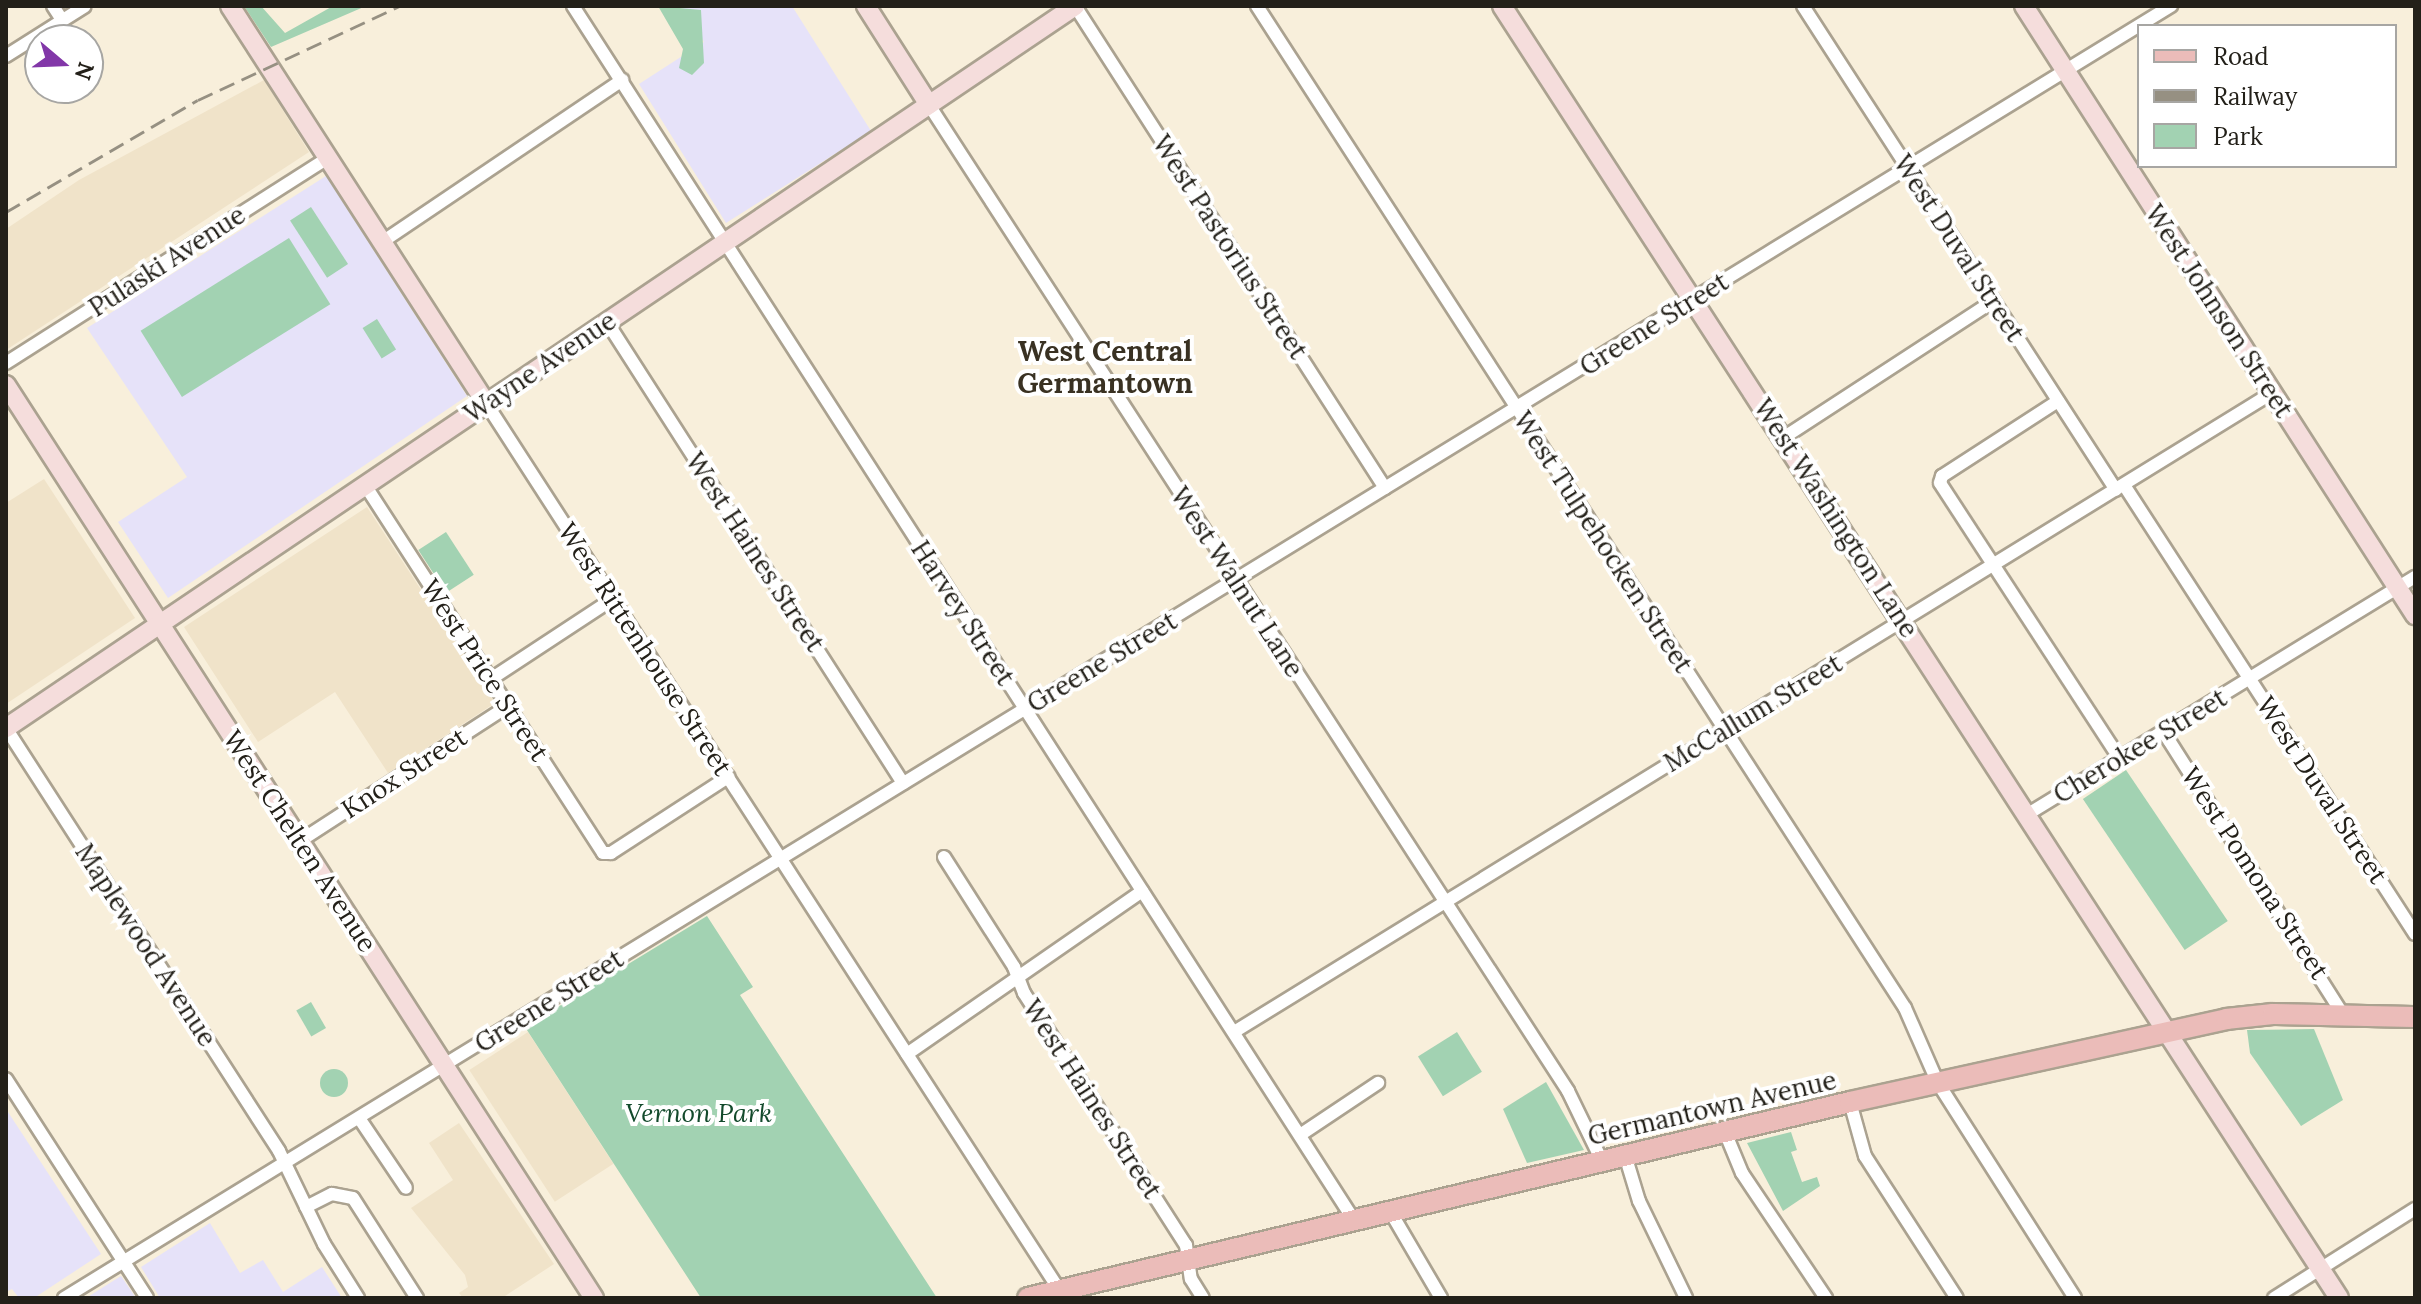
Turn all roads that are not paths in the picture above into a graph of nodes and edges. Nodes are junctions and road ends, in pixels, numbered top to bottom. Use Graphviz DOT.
graph roads {
  1 [pos="53,6"];
  2 [pos="85,6"];
  3 [pos="230,6"];
  4 [pos="573,6"];
  5 [pos="866,6"];
  6 [pos="1075,6"];
  7 [pos="1257,6"];
  8 [pos="1502,6"];
  9 [pos="1803,6"];
  10 [pos="2024,6"];
  11 [pos="2171,6"];
  12 [pos="62,20"];
  13 [pos="2142,24"];
  14 [pos="2137,27"];
  15 [pos="6,56"];
  16 [pos="2066,71"];
  17 [pos="622,80"];
  18 [pos="929,105"];
  19 [pos="328,158"];
  20 [pos="1908,168"];
  21 [pos="382,242"];
  22 [pos="724,242"];
  23 [pos="1693,300"];
  24 [pos="1993,301"];
  25 [pos="607,322"];
  26 [pos="6,363"];
  27 [pos="6,385"];
  28 [pos="2272,393"];
  29 [pos="2058,401"];
  30 [pos="486,403"];
  31 [pos="1517,408"];
  32 [pos="1783,438"];
  33 [pos="365,485"];
  34 [pos="1385,488"];
  35 [pos="2120,488"];
  36 [pos="1994,565"];
  37 [pos="2415,577"];
  38 [pos="1236,579"];
  39 [pos="2398,588"];
  40 [pos="613,599"];
  41 [pos="2415,615"];
  42 [pos="1903,622"];
  43 [pos="160,626"];
  44 [pos="491,679"];
  45 [pos="2250,679"];
  46 [pos="508,706"];
  47 [pos="1025,709"];
  48 [pos="6,728"];
  49 [pos="1725,730"];
  50 [pos="2163,731"];
  51 [pos="2119,758"];
  52 [pos="728,777"];
  53 [pos="903,783"];
  54 [pos="2028,814"];
  55 [pos="300,841"];
  56 [pos="944,857"];
  57 [pos="780,858"];
  58 [pos="1142,891"];
  59 [pos="1445,902"];
  60 [pos="2415,934"];
  61 [pos="1017,977"];
  62 [pos="2344,1016"];
  63 [pos="2415,1017"];
  64 [pos="2169,1031"];
  65 [pos="1234,1032"];
  66 [pos="907,1054"];
  67 [pos="445,1066"];
  68 [pos="6,1079"];
  69 [pos="1378,1083"];
  70 [pos="1938,1083"];
  71 [pos="1850,1102"];
  72 [pos="359,1118"];
  73 [pos="1725,1132"];
  74 [pos="1300,1135"];
  75 [pos="1625,1155"];
  76 [pos="1602,1161"];
  77 [pos="285,1163"];
  78 [pos="406,1188"];
  79 [pos="306,1207"];
  80 [pos="2415,1209"];
  81 [pos="1390,1211"];
  82 [pos="1354,1220"];
  83 [pos="124,1260"];
  84 [pos="1189,1260"];
  85 [pos="2320,1269"];
  86 [pos="1060,1291"];
  87 [pos="64,1298"];
  88 [pos="147,1298"];
  89 [pos="358,1298"];
  90 [pos="417,1298"];
  91 [pos="594,1298"];
  92 [pos="1028,1298"];
  93 [pos="1203,1298"];
  94 [pos="1441,1298"];
  95 [pos="1686,1298"];
  96 [pos="1826,1298"];
  97 [pos="1957,1298"];
  98 [pos="2075,1298"];
  99 [pos="2274,1298"];
  100 [pos="2339,1298"];
  1 -- 12 [label="street"];
  2 -- 12 [label="street"];
  3 -- 19 [label="main road, West Rittenhouse Street"];
  4 -- 17 [label="street, Harvey Street"];
  5 -- 18 [label="main road, West Walnut Lane"];
  6 -- 18 [label="main road, Wayne Avenue"];
  6 -- 34 [label="street, West Pastorius Street"];
  7 -- 31 [label="street, West Tulpehocken Street"];
  8 -- 23 [label="main road, West Washington Lane"];
  9 -- 20 [label="street, West Duval Street"];
  10 -- 16 [label="main road, West Johnson Street"];
  11 -- 13 [label="street, Greene Street"];
  12 -- 15 [label="street"];
  14 -- 16 [label="street, Greene Street"];
  16 -- 20 [label="street, Greene Street"];
  16 -- 28 [label="main road, West Johnson Street"];
  17 -- 21 [label="street"];
  17 -- 22 [label="street, Harvey Street"];
  18 -- 22 [label="main road, Wayne Avenue"];
  18 -- 38 [label="street, West Walnut Lane"];
  19 -- 21 [label="main road, West Rittenhouse Street"];
  19 -- 26 [label="street, Pulaski Avenue"];
  20 -- 23 [label="street, Greene Street"];
  20 -- 24 [label="street, West Duval Street"];
  21 -- 30 [label="main road, West Rittenhouse Street"];
  22 -- 25 [label="main road, Wayne Avenue"];
  22 -- 47 [label="street, Harvey Street"];
  23 -- 31 [label="street, Greene Street"];
  23 -- 32 [label="main road, West Washington Lane"];
  24 -- 29 [label="street, West Duval Street"];
  24 -- 32 [label="street"];
  25 -- 30 [label="main road, Wayne Avenue"];
  25 -- 53 [label="street, West Haines Street"];
  27 -- 43 [label="main road, West Chelten Avenue"];
  28 -- 35 [label="street, McCallum Street"];
  28 -- 39 [label="main road, West Johnson Street"];
  29 -- 35 [label="street, West Duval Street"];
  29 -- 36 [label="street"];
  30 -- 33 [label="main road, Wayne Avenue"];
  30 -- 40 [label="street, West Rittenhouse Street"];
  31 -- 34 [label="street, Greene Street"];
  31 -- 49 [label="street, West Tulpehocken Street"];
  32 -- 42 [label="main road, West Washington Lane"];
  33 -- 43 [label="main road, Wayne Avenue"];
  33 -- 44 [label="street, West Price Street"];
  34 -- 38 [label="street, Greene Street"];
  35 -- 36 [label="street, McCallum Street"];
  35 -- 45 [label="street, West Duval Street"];
  36 -- 42 [label="street, McCallum Street"];
  36 -- 51 [label="street"];
  37 -- 39 [label="street, Cherokee Street"];
  38 -- 47 [label="street, Greene Street"];
  38 -- 59 [label="street, West Walnut Lane"];
  39 -- 41 [label="main road, West Johnson Street"];
  39 -- 45 [label="street, Cherokee Street"];
  40 -- 44 [label="street"];
  40 -- 52 [label="street, West Rittenhouse Street"];
  42 -- 49 [label="street, McCallum Street"];
  42 -- 54 [label="main road, West Washington Lane"];
  43 -- 48 [label="main road, Wayne Avenue"];
  43 -- 55 [label="main road, West Chelten Avenue"];
  44 -- 46 [label="street, West Price Street"];
  45 -- 50 [label="street, Cherokee Street"];
  45 -- 60 [label="street, West Duval Street"];
  46 -- 52 [label="street, West Price Street"];
  46 -- 55 [label="street, Knox Street"];
  47 -- 53 [label="street, Greene Street"];
  47 -- 58 [label="street, Harvey Street"];
  48 -- 77 [label="street, Maplewood Avenue"];
  49 -- 59 [label="street, McCallum Street"];
  49 -- 70 [label="street, West Tulpehocken Street"];
  50 -- 51 [label="street, Cherokee Street"];
  50 -- 62 [label="street, West Pomona Street"];
  51 -- 54 [label="street, Cherokee Street"];
  52 -- 57 [label="street, West Rittenhouse Street"];
  53 -- 57 [label="street, Greene Street"];
  54 -- 64 [label="main road, West Washington Lane"];
  55 -- 67 [label="main road, West Chelten Avenue"];
  56 -- 61 [label="street, West Haines Street"];
  57 -- 66 [label="street, West Rittenhouse Street"];
  57 -- 67 [label="street, Greene Street"];
  58 -- 61 [label="street"];
  58 -- 65 [label="street, Harvey Street"];
  59 -- 65 [label="street, McCallum Street"];
  59 -- 76 [label="street, West Walnut Lane"];
  61 -- 66 [label="street"];
  61 -- 84 [label="street, West Haines Street"];
  62 -- 63 [label="main road, Germantown Avenue"];
  62 -- 64 [label="main road, Germantown Avenue"];
  64 -- 70 [label="main road, Germantown Avenue"];
  64 -- 85 [label="main road, West Washington Lane"];
  65 -- 74 [label="street, Harvey Street"];
  66 -- 86 [label="street, West Rittenhouse Street"];
  67 -- 72 [label="street, Greene Street"];
  67 -- 91 [label="main road, West Chelten Avenue"];
  68 -- 83 [label="street"];
  69 -- 74 [label="street"];
  70 -- 71 [label="main road, Germantown Avenue"];
  70 -- 98 [label="street, West Tulpehocken Street"];
  71 -- 73 [label="main road, Germantown Avenue"];
  71 -- 97 [label="street"];
  72 -- 77 [label="street, Greene Street"];
  72 -- 78 [label="street"];
  73 -- 75 [label="main road, Germantown Avenue"];
  73 -- 96 [label="street"];
  74 -- 82 [label="street, Harvey Street"];
  75 -- 76 [label="main road, Germantown Avenue"];
  75 -- 95 [label="street"];
  76 -- 81 [label="main road, Germantown Avenue"];
  77 -- 79 [label="street, Maplewood Avenue"];
  77 -- 83 [label="street, Greene Street"];
  79 -- 89 [label="street, Maplewood Avenue"];
  79 -- 90 [label="street"];
  80 -- 85 [label="street"];
  81 -- 82 [label="main road, Germantown Avenue"];
  81 -- 94 [label="street"];
  82 -- 84 [label="main road, Germantown Avenue"];
  83 -- 87 [label="street, Greene Street"];
  83 -- 88 [label="street"];
  84 -- 86 [label="main road, Germantown Avenue"];
  84 -- 93 [label="street, West Haines Street"];
  85 -- 99 [label="street"];
  85 -- 100 [label="main road, West Washington Lane"];
  86 -- 92 [label="main road, Germantown Avenue"];
}
